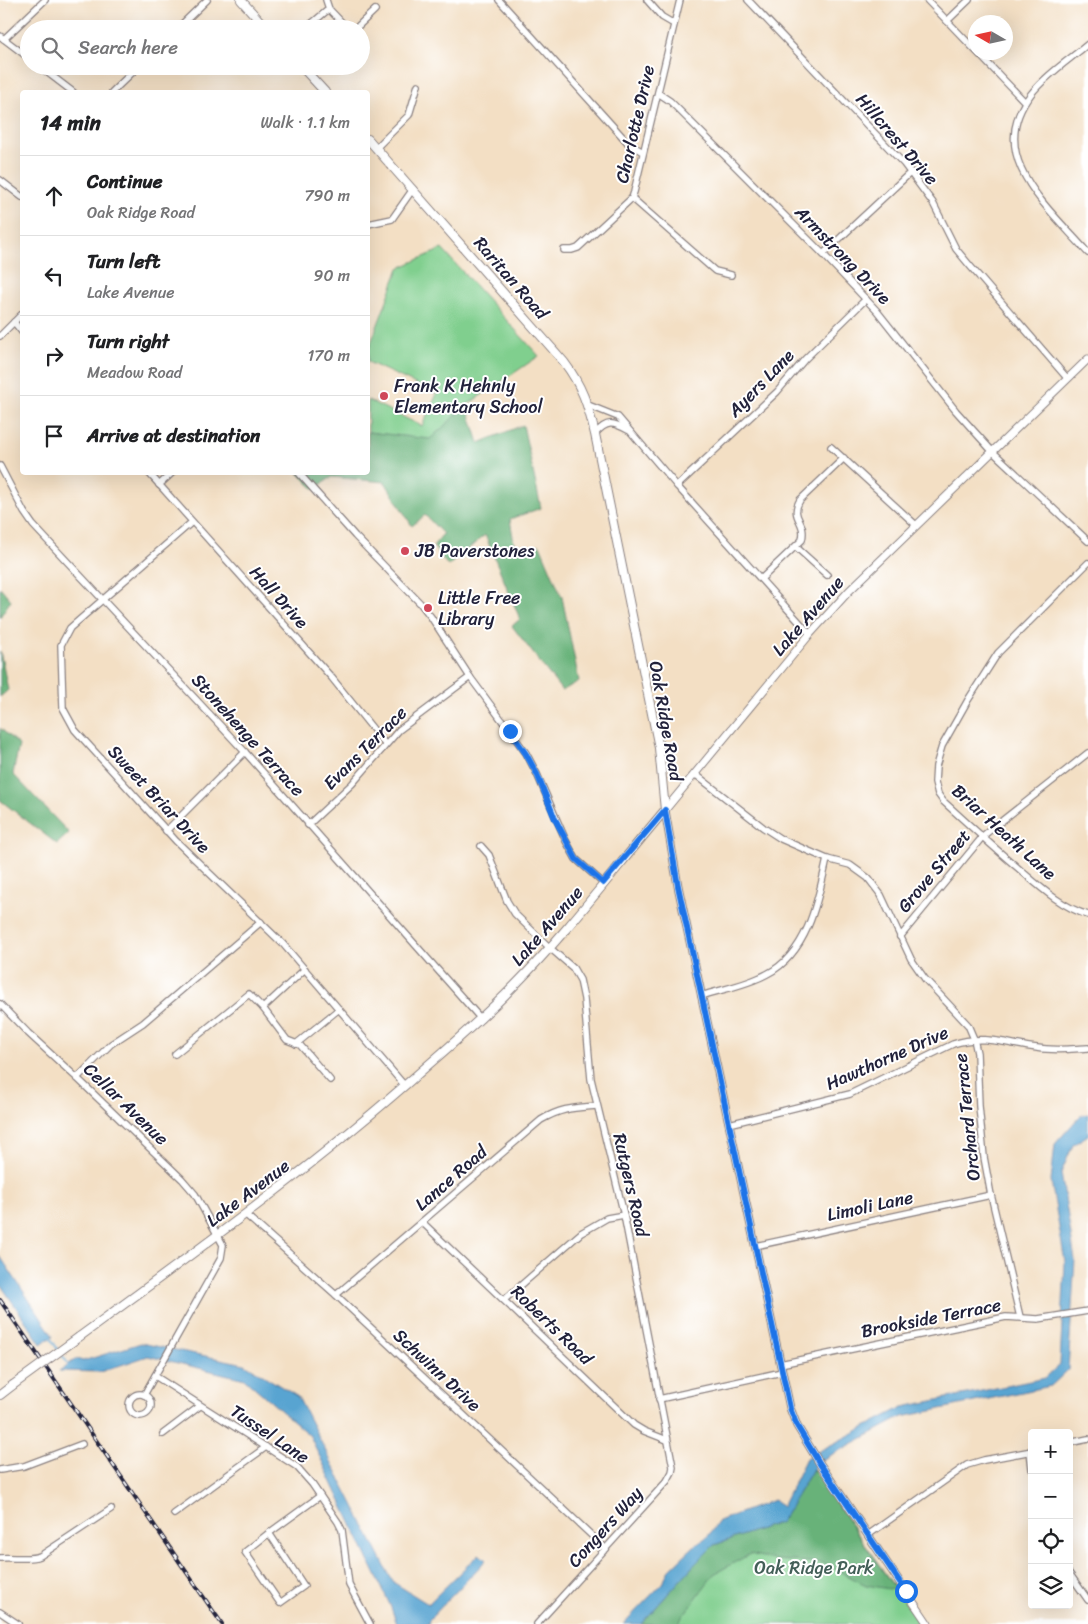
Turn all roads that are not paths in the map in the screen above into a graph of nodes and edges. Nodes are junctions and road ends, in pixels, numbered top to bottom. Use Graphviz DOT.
graph roads {
  1 [pos="45,0"];
  2 [pos="207,0"];
  3 [pos="241,0"];
  4 [pos="326,0"];
  5 [pos="499,0"];
  6 [pos="647,0"];
  7 [pos="680,0"];
  8 [pos="748,0"];
  9 [pos="927,0"];
  10 [pos="969,0"];
  11 [pos="328,8"];
  12 [pos="375,10"];
  13 [pos="22,20"];
  14 [pos="186,20"];
  15 [pos="259,20"];
  16 [pos="315,20"];
  17 [pos="339,20"];
  18 [pos="365,20"];
  19 [pos="947,21"];
  20 [pos="20,22"];
  21 [pos="674,24"];
  22 [pos="2,37"];
  23 [pos="968,43"];
  24 [pos="1088,44"];
  25 [pos="20,51"];
  26 [pos="984,60"];
  27 [pos="51,75"];
  28 [pos="130,75"];
  29 [pos="309,75"];
  30 [pos="418,85"];
  31 [pos="70,90"];
  32 [pos="114,90"];
  33 [pos="323,90"];
  34 [pos="658,93"];
  35 [pos="1025,102"];
  36 [pos="370,141"];
  37 [pos="376,148"];
  38 [pos="643,152"];
  39 [pos="910,172"];
  40 [pos="0,180"];
  41 [pos="413,189"];
  42 [pos="20,195"];
  43 [pos="632,198"];
  44 [pos="370,224"];
  45 [pos="564,250"];
  46 [pos="1088,253"];
  47 [pos="823,254"];
  48 [pos="731,275"];
  49 [pos="866,299"];
  50 [pos="20,316"];
  51 [pos="14,322"];
  52 [pos="20,330"];
  53 [pos="0,336"];
  54 [pos="1088,359"];
  55 [pos="1067,378"];
  56 [pos="588,405"];
  57 [pos="629,431"];
  58 [pos="595,434"];
  59 [pos="831,447"];
  60 [pos="992,451"];
  61 [pos="844,458"];
  62 [pos="0,466"];
  63 [pos="151,475"];
  64 [pos="170,475"];
  65 [pos="301,475"];
  66 [pos="159,485"];
  67 [pos="677,486"];
  68 [pos="192,522"];
  69 [pos="916,525"];
  70 [pos="1088,542"];
  71 [pos="796,546"];
  72 [pos="1088,563"];
  73 [pos="827,575"];
  74 [pos="761,579"];
  75 [pos="103,600"];
  76 [pos="810,634"];
  77 [pos="470,677"];
  78 [pos="385,744"];
  79 [pos="245,752"];
  80 [pos="1088,752"];
  81 [pos="695,774"];
  82 [pos="665,810"];
  83 [pos="308,825"];
  84 [pos="166,831"];
  85 [pos="982,837"];
  86 [pos="481,846"];
  87 [pos="827,859"];
  88 [pos="603,883"];
  89 [pos="1088,915"];
  90 [pos="261,922"];
  91 [pos="900,936"];
  92 [pos="550,948"];
  93 [pos="305,969"];
  94 [pos="701,996"];
  95 [pos="0,1004"];
  96 [pos="263,1008"];
  97 [pos="339,1009"];
  98 [pos="480,1019"];
  99 [pos="974,1039"];
  100 [pos="296,1044"];
  101 [pos="1088,1048"];
  102 [pos="175,1054"];
  103 [pos="77,1078"];
  104 [pos="330,1080"];
  105 [pos="405,1086"];
  106 [pos="596,1106"];
  107 [pos="729,1124"];
  108 [pos="991,1195"];
  109 [pos="246,1215"];
  110 [pos="624,1215"];
  111 [pos="422,1222"];
  112 [pos="218,1235"];
  113 [pos="755,1246"];
  114 [pos="336,1295"];
  115 [pos="504,1300"];
  116 [pos="1088,1311"];
  117 [pos="1020,1317"];
  118 [pos="781,1368"];
  119 [pos="155,1376"];
  120 [pos="0,1394"];
  121 [pos="144,1395"];
  122 [pos="659,1399"];
  123 [pos="200,1406"];
  124 [pos="163,1434"];
  125 [pos="1088,1439"];
  126 [pos="667,1440"];
  127 [pos="1073,1442"];
  128 [pos="82,1444"];
  129 [pos="266,1447"];
  130 [pos="1028,1452"];
  131 [pos="0,1470"];
  132 [pos="320,1496"];
  133 [pos="111,1509"];
  134 [pos="174,1514"];
  135 [pos="269,1532"];
  136 [pos="868,1534"];
  137 [pos="606,1549"];
  138 [pos="0,1558"];
  139 [pos="1073,1579"];
  140 [pos="1088,1600"];
  141 [pos="0,1612"];
  142 [pos="367,1623"];
  143 [pos="18,1624"];
  144 [pos="537,1624"];
  145 [pos="928,1624"];
  1 -- 13 [label="street"];
  2 -- 14 [label="street"];
  3 -- 15 [label="main road"];
  4 -- 11 [label="street"];
  5 -- 38 [label="street"];
  6 -- 21 [label="street"];
  7 -- 21 [label="street, Charlotte Drive"];
  8 -- 39 [label="street, Hillcrest Drive"];
  9 -- 19 [label="street"];
  10 -- 19 [label="street"];
  11 -- 16 [label="street"];
  11 -- 17 [label="street"];
  12 -- 18 [label="street"];
  19 -- 23 [label="street"];
  20 -- 22 [label="street"];
  21 -- 34 [label="street, Charlotte Drive"];
  22 -- 25 [label="street"];
  24 -- 35 [label="street"];
  26 -- 35 [label="street"];
  27 -- 31 [label="street"];
  28 -- 32 [label="street"];
  29 -- 33 [label="main road"];
  30 -- 37 [label="street"];
  34 -- 38 [label="street, Charlotte Drive"];
  34 -- 47 [label="street, Armstrong Drive"];
  35 -- 46 [label="street"];
  36 -- 37 [label="main road, Raritan Road"];
  37 -- 41 [label="main road, Raritan Road"];
  38 -- 43 [label="street, Charlotte Drive"];
  39 -- 47 [label="street"];
  39 -- 55 [label="street, Hillcrest Drive"];
  40 -- 42 [label="street"];
  41 -- 44 [label="street"];
  41 -- 56 [label="main road, Raritan Road"];
  43 -- 45 [label="street, Charlotte Drive"];
  43 -- 48 [label="street"];
  47 -- 49 [label="street, Armstrong Drive"];
  49 -- 60 [label="street, Armstrong Drive"];
  49 -- 67 [label="street, Ayers Lane"];
  50 -- 51 [label="street"];
  51 -- 52 [label="street"];
  51 -- 53 [label="street"];
  54 -- 55 [label="street, Lake Avenue"];
  55 -- 60 [label="street, Lake Avenue"];
  56 -- 57 [label="street"];
  56 -- 58 [label="main road, Oak Ridge Road"];
  57 -- 58 [label="street"];
  57 -- 67 [label="street"];
  58 -- 82 [label="main road, Oak Ridge Road"];
  59 -- 61 [label="street"];
  60 -- 69 [label="street, Lake Avenue"];
  60 -- 70 [label="street, Armstrong Drive"];
  61 -- 69 [label="street"];
  61 -- 71 [label="street"];
  62 -- 75 [label="street, Stonehenge Terrace"];
  63 -- 66 [label="street, Hall Drive"];
  64 -- 66 [label="street"];
  65 -- 77 [label="street"];
  66 -- 68 [label="street, Hall Drive"];
  67 -- 74 [label="street"];
  68 -- 75 [label="street, Sweet Briar Drive"];
  68 -- 78 [label="street, Hall Drive"];
  69 -- 76 [label="street, Lake Avenue"];
  71 -- 73 [label="street"];
  71 -- 74 [label="street"];
  72 -- 85 [label="street, Briar Heath Lane"];
  74 -- 76 [label="street"];
  75 -- 79 [label="street, Stonehenge Terrace"];
  75 -- 84 [label="street, Sweet Briar Drive"];
  76 -- 81 [label="street, Lake Avenue"];
  77 -- 78 [label="street, Evans Terrace"];
  77 -- 88 [label="street"];
  78 -- 83 [label="street, Evans Terrace"];
  79 -- 83 [label="street, Stonehenge Terrace"];
  79 -- 84 [label="street"];
  80 -- 85 [label="street, Grove Street"];
  81 -- 82 [label="street, Lake Avenue"];
  81 -- 87 [label="street, Orchard Terrace"];
  82 -- 88 [label="main road, Lake Avenue"];
  82 -- 94 [label="street, Oak Ridge Road"];
  83 -- 98 [label="street, Stonehenge Terrace"];
  84 -- 90 [label="street, Sweet Briar Drive"];
  85 -- 89 [label="street, Briar Heath Lane"];
  85 -- 91 [label="street, Grove Street"];
  86 -- 92 [label="street, Rutgers Road"];
  87 -- 91 [label="street, Orchard Terrace"];
  87 -- 94 [label="street"];
  88 -- 92 [label="main road, Lake Avenue"];
  90 -- 93 [label="street, Sweet Briar Drive"];
  90 -- 103 [label="street"];
  91 -- 99 [label="street, Orchard Terrace"];
  92 -- 98 [label="main road, Lake Avenue"];
  92 -- 106 [label="street, Rutgers Road"];
  93 -- 96 [label="street"];
  93 -- 97 [label="street, Sweet Briar Drive"];
  94 -- 107 [label="street, Oak Ridge Road"];
  95 -- 103 [label="street, Cellar Avenue"];
  96 -- 100 [label="street"];
  96 -- 102 [label="street"];
  97 -- 100 [label="street"];
  97 -- 105 [label="street, Sweet Briar Drive"];
  98 -- 105 [label="main road, Lake Avenue"];
  99 -- 101 [label="street, Hawthorne Drive"];
  99 -- 107 [label="street, Hawthorne Drive"];
  99 -- 108 [label="street, Orchard Terrace"];
  100 -- 104 [label="street"];
  103 -- 112 [label="street, Cellar Avenue"];
  105 -- 109 [label="main road, Lake Avenue"];
  106 -- 110 [label="street, Rutgers Road"];
  106 -- 111 [label="street, Lance Road"];
  107 -- 113 [label="street, Oak Ridge Road"];
  108 -- 113 [label="street, Limoli Lane"];
  108 -- 117 [label="street, Orchard Terrace"];
  109 -- 112 [label="main road, Lake Avenue"];
  109 -- 114 [label="street, Schwinn Drive"];
  110 -- 115 [label="street"];
  110 -- 122 [label="street, Rutgers Road"];
  111 -- 114 [label="street, Lance Road"];
  111 -- 115 [label="street, Roberts Road"];
  112 -- 119 [label="street"];
  112 -- 120 [label="main road, Lake Avenue, bridge"];
  113 -- 118 [label="street, Oak Ridge Road"];
  114 -- 137 [label="street, Schwinn Drive"];
  115 -- 126 [label="street, Roberts Road"];
  116 -- 117 [label="street, Brookside Terrace"];
  117 -- 118 [label="street, Brookside Terrace"];
  118 -- 122 [label="street, Brookside Terrace"];
  118 -- 136 [label="street, Oak Ridge Road"];
  119 -- 121 [label="street"];
  119 -- 123 [label="street, Tussel Lane"];
  122 -- 126 [label="street, Rutgers Road"];
  123 -- 124 [label="street"];
  123 -- 129 [label="street, Tussel Lane"];
  125 -- 127 [label="street"];
  126 -- 137 [label="street, Congers Way"];
  128 -- 131 [label="street"];
  129 -- 132 [label="street, Tussel Lane"];
  129 -- 134 [label="street"];
  130 -- 136 [label="street"];
  132 -- 135 [label="street"];
  132 -- 142 [label="street, Tussel Lane"];
  133 -- 138 [label="street"];
  135 -- 135 [label="street"];
  136 -- 145 [label="street, Oak Ridge Road"];
  137 -- 144 [label="street, Congers Way"];
  139 -- 140 [label="street"];
  141 -- 143 [label="street"];
}
